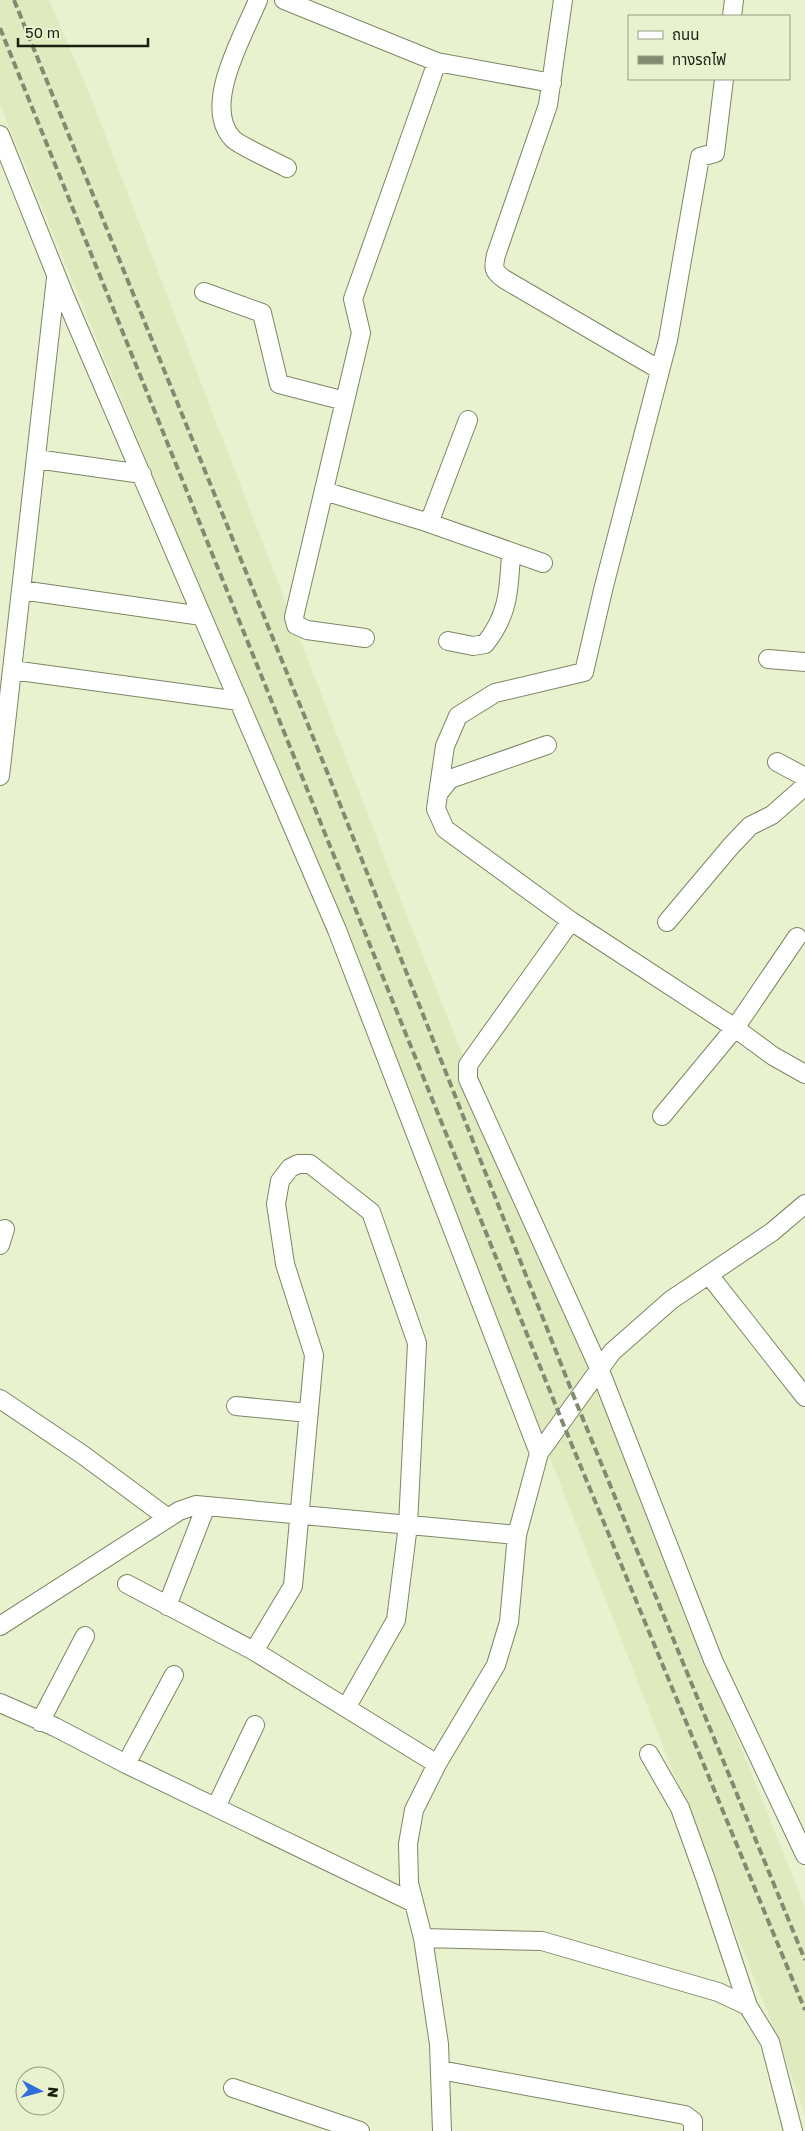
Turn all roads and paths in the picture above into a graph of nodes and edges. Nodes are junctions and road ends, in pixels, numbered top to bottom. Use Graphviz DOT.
graph roads {
  1 [pos="258,0"];
  2 [pos="284,0"];
  3 [pos="564,0"];
  4 [pos="734,0"];
  5 [pos="732,15"];
  6 [pos="437,62"];
  7 [pos="724,80"];
  8 [pos="552,83"];
  9 [pos="0,135"];
  10 [pos="287,168"];
  11 [pos="56,274"];
  12 [pos="204,292"];
  13 [pos="660,370"];
  14 [pos="345,401"];
  15 [pos="468,420"];
  16 [pos="36,459"];
  17 [pos="142,474"];
  18 [pos="324,491"];
  19 [pos="426,522"];
  20 [pos="511,552"];
  21 [pos="543,563"];
  22 [pos="21,590"];
  23 [pos="202,616"];
  24 [pos="365,638"];
  25 [pos="448,641"];
  26 [pos="768,659"];
  27 [pos="805,662"];
  28 [pos="12,670"];
  29 [pos="239,701"];
  30 [pos="547,745"];
  31 [pos="777,762"];
  32 [pos="0,776"];
  33 [pos="805,777"];
  34 [pos="805,786"];
  35 [pos="438,794"];
  36 [pos="571,921"];
  37 [pos="667,922"];
  38 [pos="798,937"];
  39 [pos="735,1028"];
  40 [pos="805,1074"];
  41 [pos="662,1116"];
  42 [pos="805,1204"];
  43 [pos="709,1275"];
  44 [pos="599,1368"];
  45 [pos="805,1396"];
  46 [pos="0,1399"];
  47 [pos="236,1406"];
  48 [pos="309,1413"];
  49 [pos="539,1453"];
  50 [pos="206,1506"];
  51 [pos="300,1515"];
  52 [pos="168,1518"];
  53 [pos="408,1525"];
  54 [pos="516,1535"];
  55 [pos="127,1584"];
  56 [pos="167,1606"];
  57 [pos="0,1626"];
  58 [pos="85,1636"];
  59 [pos="254,1651"];
  60 [pos="174,1675"];
  61 [pos="0,1703"];
  62 [pos="346,1708"];
  63 [pos="40,1722"];
  64 [pos="255,1725"];
  65 [pos="649,1754"];
  66 [pos="126,1764"];
  67 [pos="437,1764"];
  68 [pos="216,1807"];
  69 [pos="805,1855"];
  70 [pos="414,1903"];
  71 [pos="423,1938"];
  72 [pos="748,2006"];
  73 [pos="440,2070"];
  74 [pos="233,2088"];
  75 [pos="360,2131"];
  76 [pos="442,2131"];
  77 [pos="693,2131"];
  78 [pos="793,2131"];
  1 -- 10 [label="street"];
  2 -- 6 [label="street"];
  3 -- 8 [label="street"];
  4 -- 5 [label="street"];
  6 -- 8 [label="street"];
  6 -- 14 [label="street"];
  7 -- 13 [label="street"];
  8 -- 13 [label="street"];
  9 -- 11 [label="street"];
  11 -- 16 [label="street"];
  11 -- 17 [label="street"];
  12 -- 14 [label="street"];
  13 -- 35 [label="street"];
  14 -- 18 [label="street"];
  15 -- 19 [label="street"];
  16 -- 17 [label="street"];
  16 -- 22 [label="street"];
  17 -- 23 [label="street"];
  18 -- 19 [label="street"];
  18 -- 24 [label="street"];
  19 -- 20 [label="street"];
  20 -- 21 [label="street"];
  20 -- 25 [label="street"];
  22 -- 23 [label="street"];
  22 -- 28 [label="street"];
  23 -- 29 [label="street"];
  26 -- 27 [label="street"];
  28 -- 29 [label="street"];
  28 -- 32 [label="street"];
  29 -- 49 [label="street"];
  30 -- 35 [label="street"];
  31 -- 33 [label="street"];
  34 -- 37 [label="street"];
  35 -- 36 [label="street"];
  36 -- 39 [label="street"];
  36 -- 44 [label="street"];
  38 -- 39 [label="street"];
  39 -- 40 [label="street"];
  39 -- 41 [label="street"];
  42 -- 43 [label="street"];
  43 -- 44 [label="street"];
  43 -- 45 [label="street"];
  44 -- 49 [label="street"];
  44 -- 69 [label="street"];
  46 -- 52 [label="street"];
  47 -- 48 [label="street"];
  48 -- 51 [label="street"];
  48 -- 53 [label="street"];
  49 -- 54 [label="street"];
  50 -- 51 [label="street"];
  50 -- 52 [label="street"];
  50 -- 56 [label="street"];
  51 -- 53 [label="street"];
  51 -- 59 [label="street"];
  52 -- 57 [label="street"];
  53 -- 54 [label="street"];
  53 -- 62 [label="street"];
  54 -- 67 [label="street"];
  55 -- 56 [label="street"];
  56 -- 59 [label="street"];
  58 -- 63 [label="street"];
  59 -- 62 [label="street"];
  60 -- 66 [label="street"];
  61 -- 63 [label="street"];
  62 -- 67 [label="street"];
  63 -- 66 [label="street"];
  64 -- 68 [label="street"];
  65 -- 72 [label="street"];
  66 -- 68 [label="street"];
  67 -- 70 [label="street"];
  68 -- 70 [label="street"];
  70 -- 71 [label="street"];
  71 -- 72 [label="street"];
  71 -- 73 [label="street"];
  72 -- 78 [label="street"];
  73 -- 76 [label="street"];
  73 -- 77 [label="street"];
  74 -- 75 [label="street"];
}
